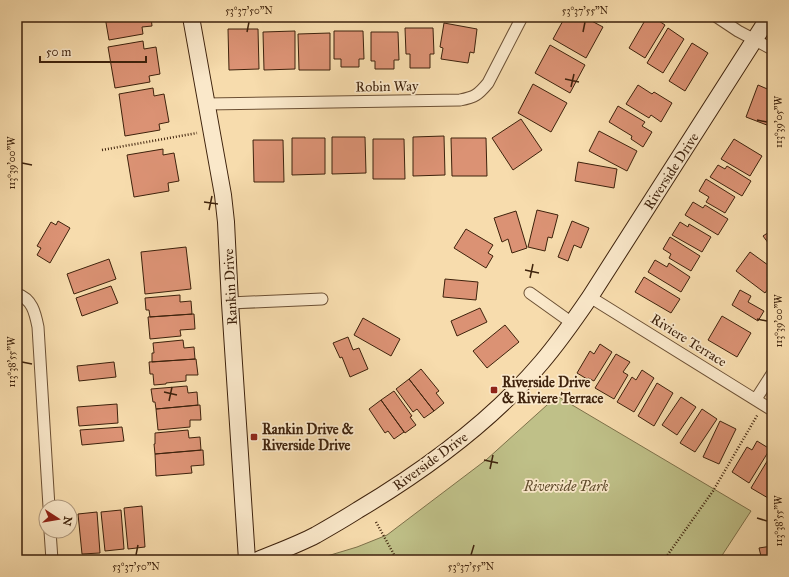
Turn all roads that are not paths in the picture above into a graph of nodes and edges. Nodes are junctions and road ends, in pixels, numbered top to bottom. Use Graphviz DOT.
graph roads {
  1 [pos="191,17"];
  2 [pos="522,17"];
  3 [pos="717,17"];
  4 [pos="769,17"];
  5 [pos="754,40"];
  6 [pos="772,49"];
  7 [pos="206,104"];
  8 [pos="530,293"];
  9 [pos="17,294"];
  10 [pos="590,297"];
  11 [pos="322,299"];
  12 [pos="230,303"];
  13 [pos="572,323"];
  14 [pos="772,374"];
  15 [pos="756,399"];
  16 [pos="772,410"];
  17 [pos="49,499"];
  18 [pos="51,539"];
  19 [pos="52,560"];
  20 [pos="248,560"];
  21 [pos="258,560"];
  1 -- 7 [label="street, Rankin Drive"];
  2 -- 7 [label="street, Robin Way"];
  3 -- 5 [label="street"];
  4 -- 5 [label="street, Riverside Drive"];
  5 -- 6 [label="street"];
  5 -- 10 [label="street, Riverside Drive"];
  7 -- 12 [label="street, Rankin Drive"];
  8 -- 13 [label="street"];
  9 -- 17 [label="street"];
  10 -- 13 [label="street, Riverside Drive"];
  10 -- 15 [label="street, Riviere Terrace"];
  11 -- 12 [label="street"];
  12 -- 20 [label="street, Rankin Drive"];
  13 -- 21 [label="street, Riverside Drive"];
  14 -- 15 [label="street"];
  15 -- 16 [label="street, Riviere Terrace"];
  18 -- 19 [label="street"];
}
